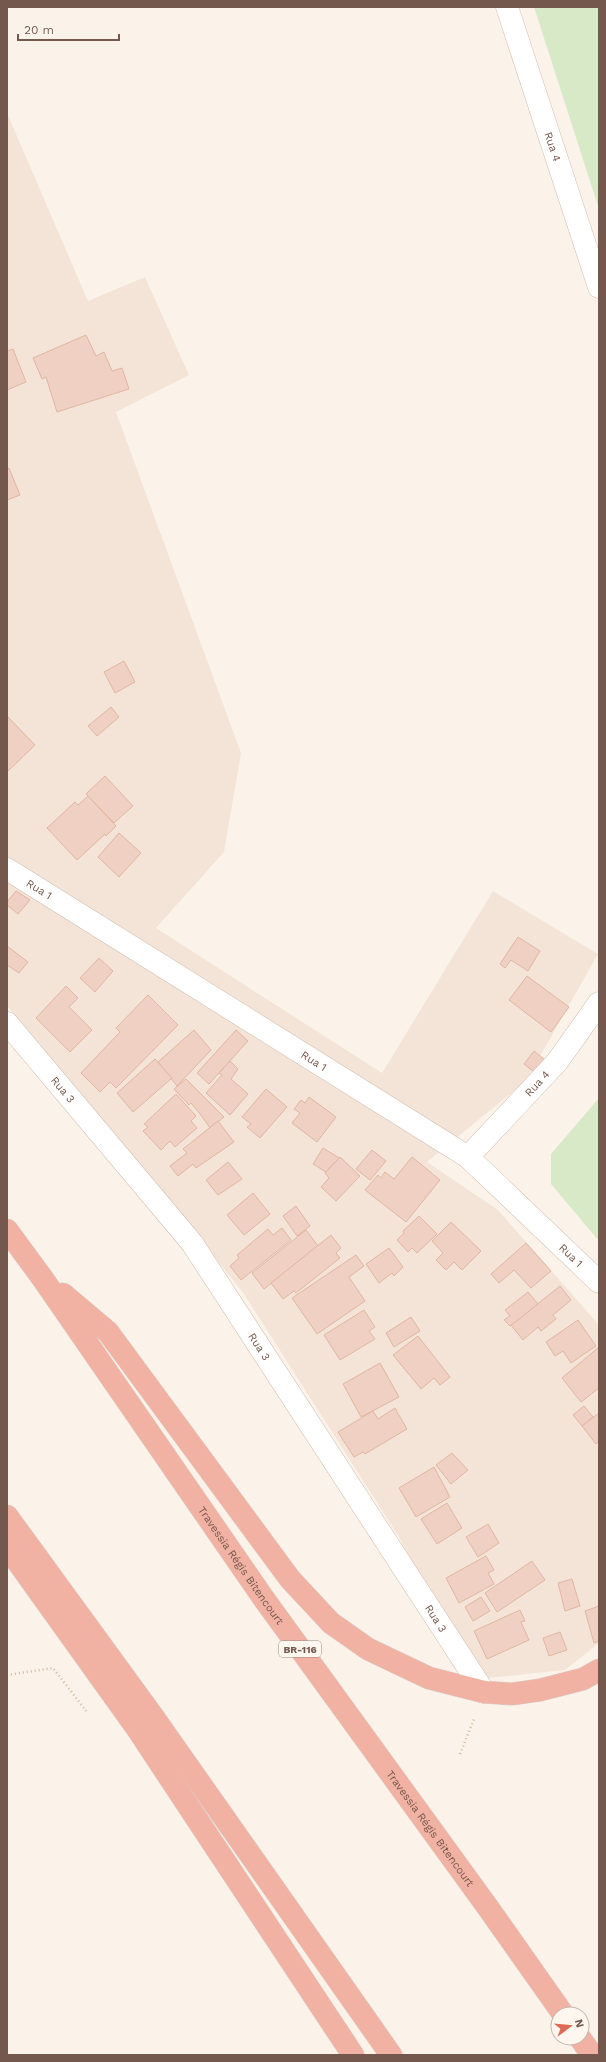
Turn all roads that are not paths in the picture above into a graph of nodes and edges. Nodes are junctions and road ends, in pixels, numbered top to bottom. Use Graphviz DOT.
graph roads {
  1 [pos="507,7"];
  2 [pos="599,287"];
  3 [pos="7,869"];
  4 [pos="599,1003"];
  5 [pos="7,1023"];
  6 [pos="468,1157"];
  7 [pos="7,1230"];
  8 [pos="43,1278"];
  9 [pos="599,1282"];
  10 [pos="7,1516"];
  11 [pos="7,1547"];
  12 [pos="599,1670"];
  13 [pos="484,1692"];
  14 [pos="557,2006"];
  15 [pos="586,2046"];
  16 [pos="352,2055"];
  17 [pos="391,2055"];
  18 [pos="592,2055"];
  1 -- 2 [label="street, Rua 4"];
  3 -- 6 [label="street, Rua 1"];
  4 -- 6 [label="street, Rua 4"];
  5 -- 13 [label="street, Rua 3"];
  6 -- 9 [label="street, Rua 1"];
  7 -- 8 [label="highway, Travessia Régis Bitencourt / BR-116"];
  8 -- 13 [label="highway"];
  8 -- 14 [label="highway, Travessia Régis Bitencourt / BR-116"];
  10 -- 17 [label="highway"];
  11 -- 16 [label="highway"];
  12 -- 13 [label="highway"];
  15 -- 18 [label="highway"];
}
